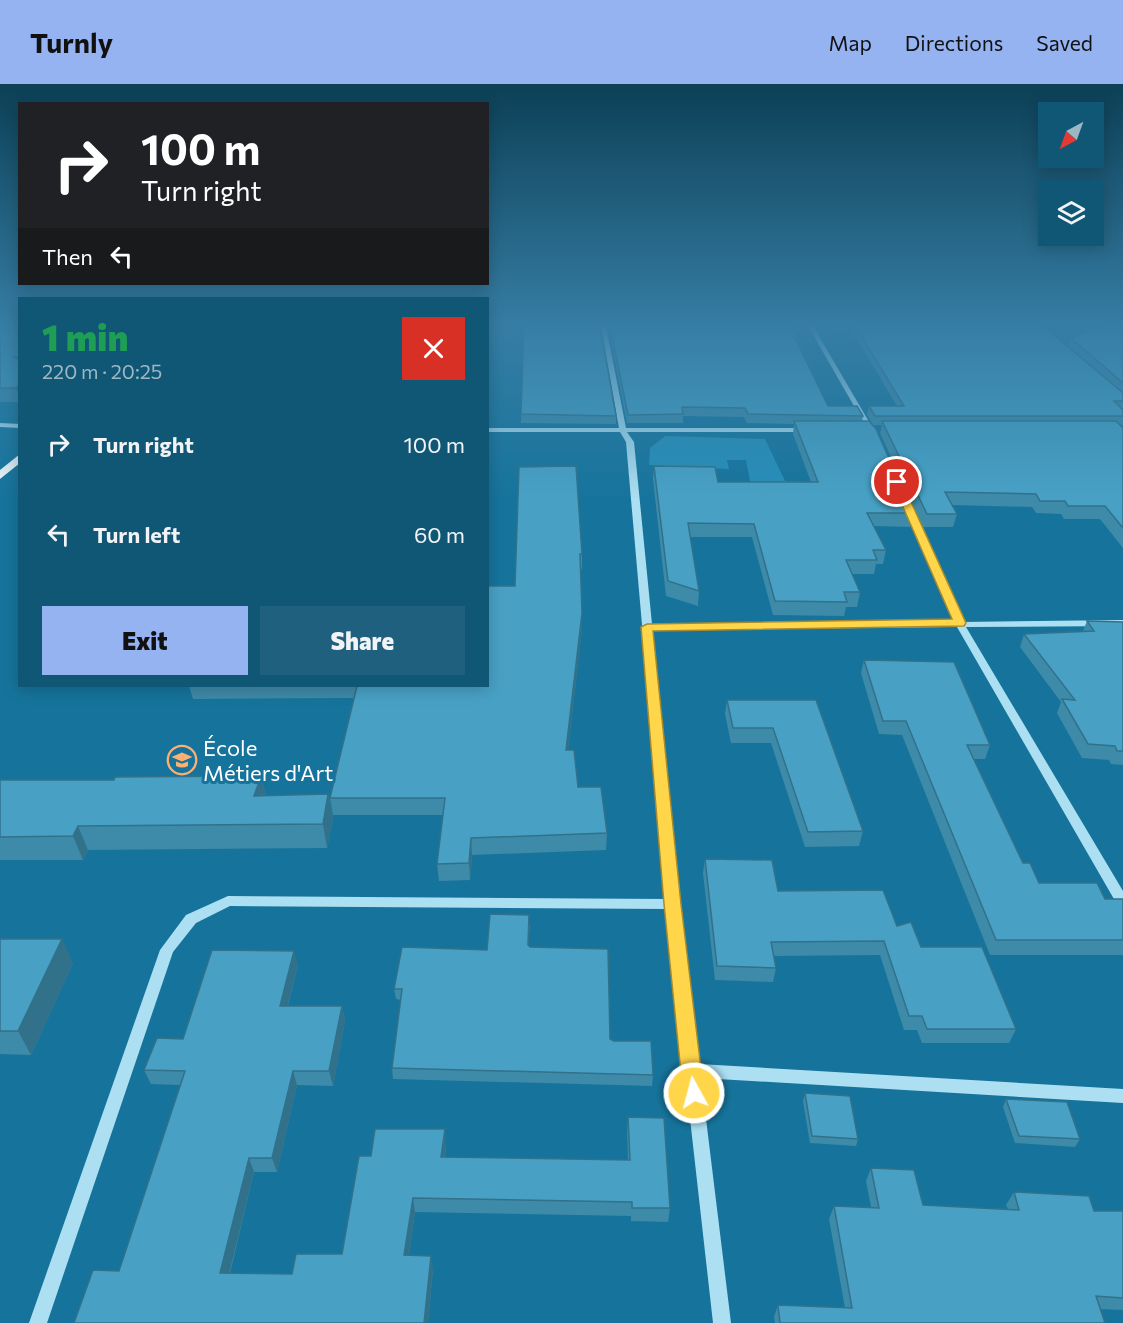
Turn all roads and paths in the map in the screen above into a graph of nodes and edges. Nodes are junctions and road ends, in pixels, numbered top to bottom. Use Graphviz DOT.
graph roads {
  1 [pos="613,384"];
  2 [pos="844,384"];
  3 [pos="0,425"];
  4 [pos="18,426"];
  5 [pos="870,429"];
  6 [pos="489,430"];
  7 [pos="811,430"];
  8 [pos="858,430"];
  9 [pos="622,431"];
  10 [pos="880,434"];
  11 [pos="18,459"];
  12 [pos="0,476"];
  13 [pos="902,493"];
  14 [pos="959,623"];
  15 [pos="1123,623"];
  16 [pos="647,627"];
  17 [pos="1123,902"];
  18 [pos="673,904"];
  19 [pos="691,1070"];
  20 [pos="1123,1096"];
  21 [pos="38,1323"];
  22 [pos="722,1323"];
  1 -- 9 [label="street"];
  2 -- 5 [label="street"];
  3 -- 4 [label="street"];
  5 -- 8 [label="street"];
  5 -- 10 [label="street"];
  6 -- 9 [label="street"];
  7 -- 9 [label="street"];
  9 -- 16 [label="street"];
  11 -- 12 [label="main road"];
  13 -- 14 [label="street"];
  14 -- 15 [label="street"];
  14 -- 16 [label="street"];
  14 -- 17 [label="street"];
  16 -- 18 [label="street"];
  18 -- 19 [label="street"];
  18 -- 21 [label="street"];
  19 -- 20 [label="street"];
  19 -- 22 [label="street"];
}
